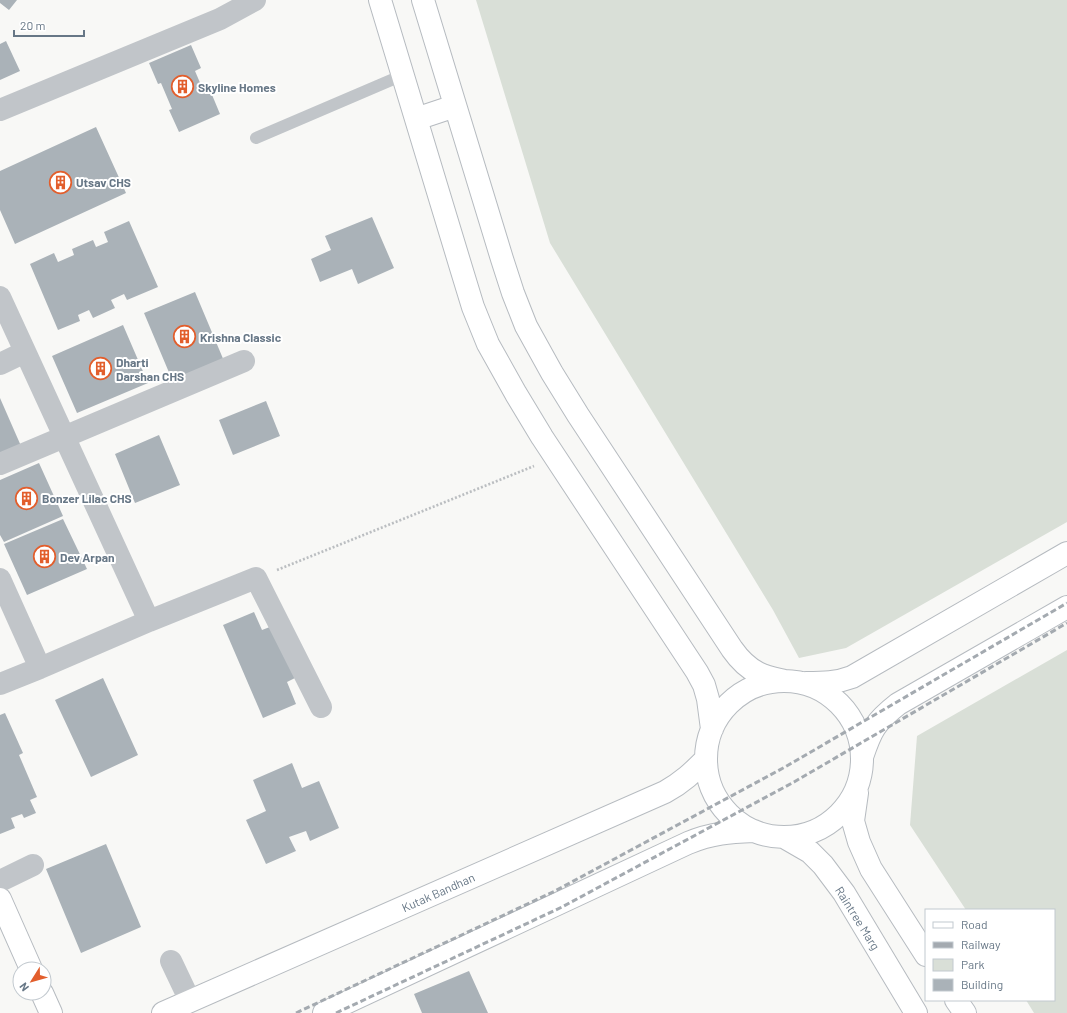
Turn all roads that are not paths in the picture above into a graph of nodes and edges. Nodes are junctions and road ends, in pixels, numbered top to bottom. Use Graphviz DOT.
graph roads {
  1 [pos="255,0"];
  2 [pos="380,0"];
  3 [pos="423,0"];
  4 [pos="219,9"];
  5 [pos="403,75"];
  6 [pos="455,106"];
  7 [pos="0,110"];
  8 [pos="416,119"];
  9 [pos="256,138"];
  10 [pos="0,297"];
  11 [pos="25,352"];
  12 [pos="244,361"];
  13 [pos="0,364"];
  14 [pos="64,437"];
  15 [pos="0,464"];
  16 [pos="1067,554"];
  17 [pos="0,579"];
  18 [pos="1067,607"];
  19 [pos="149,621"];
  20 [pos="40,668"];
  21 [pos="791,682"];
  22 [pos="0,684"];
  23 [pos="322,707"];
  24 [pos="712,729"];
  25 [pos="706,759"];
  26 [pos="861,767"];
  27 [pos="754,831"];
  28 [pos="784,837"];
  29 [pos="32,865"];
  30 [pos="0,882"];
  31 [pos="0,899"];
  32 [pos="925,953"];
  33 [pos="27,961"];
  34 [pos="171,961"];
  35 [pos="46,1001"];
  36 [pos="190,1001"];
  37 [pos="957,1001"];
  38 [pos="51,1013"];
  39 [pos="163,1013"];
  40 [pos="324,1013"];
  41 [pos="916,1013"];
  42 [pos="965,1013"];
  1 -- 4 [label="street"];
  2 -- 5 [label="street"];
  3 -- 6 [label="street"];
  4 -- 7 [label="street"];
  5 -- 8 [label="street"];
  5 -- 9 [label="lane"];
  6 -- 8 [label="street"];
  6 -- 21 [label="street"];
  8 -- 24 [label="street"];
  10 -- 11 [label="street"];
  11 -- 13 [label="street"];
  11 -- 14 [label="street"];
  12 -- 14 [label="street"];
  14 -- 15 [label="street"];
  14 -- 19 [label="street"];
  16 -- 21 [label="street"];
  17 -- 20 [label="street"];
  18 -- 26 [label="street"];
  19 -- 20 [label="street"];
  19 -- 23 [label="street"];
  20 -- 22 [label="street"];
  21 -- 24 [label="street"];
  21 -- 26 [label="street"];
  24 -- 25 [label="street"];
  25 -- 27 [label="street"];
  25 -- 36 [label="street, Kutak Bandhan"];
  26 -- 28 [label="street"];
  26 -- 32 [label="street"];
  27 -- 28 [label="street"];
  27 -- 40 [label="street"];
  28 -- 41 [label="street, Raintree Marg"];
  29 -- 30 [label="street"];
  31 -- 33 [label="street"];
  34 -- 36 [label="street"];
  35 -- 38 [label="street"];
  36 -- 39 [label="street, Kutak Bandhan"];
  37 -- 42 [label="street"];
}
